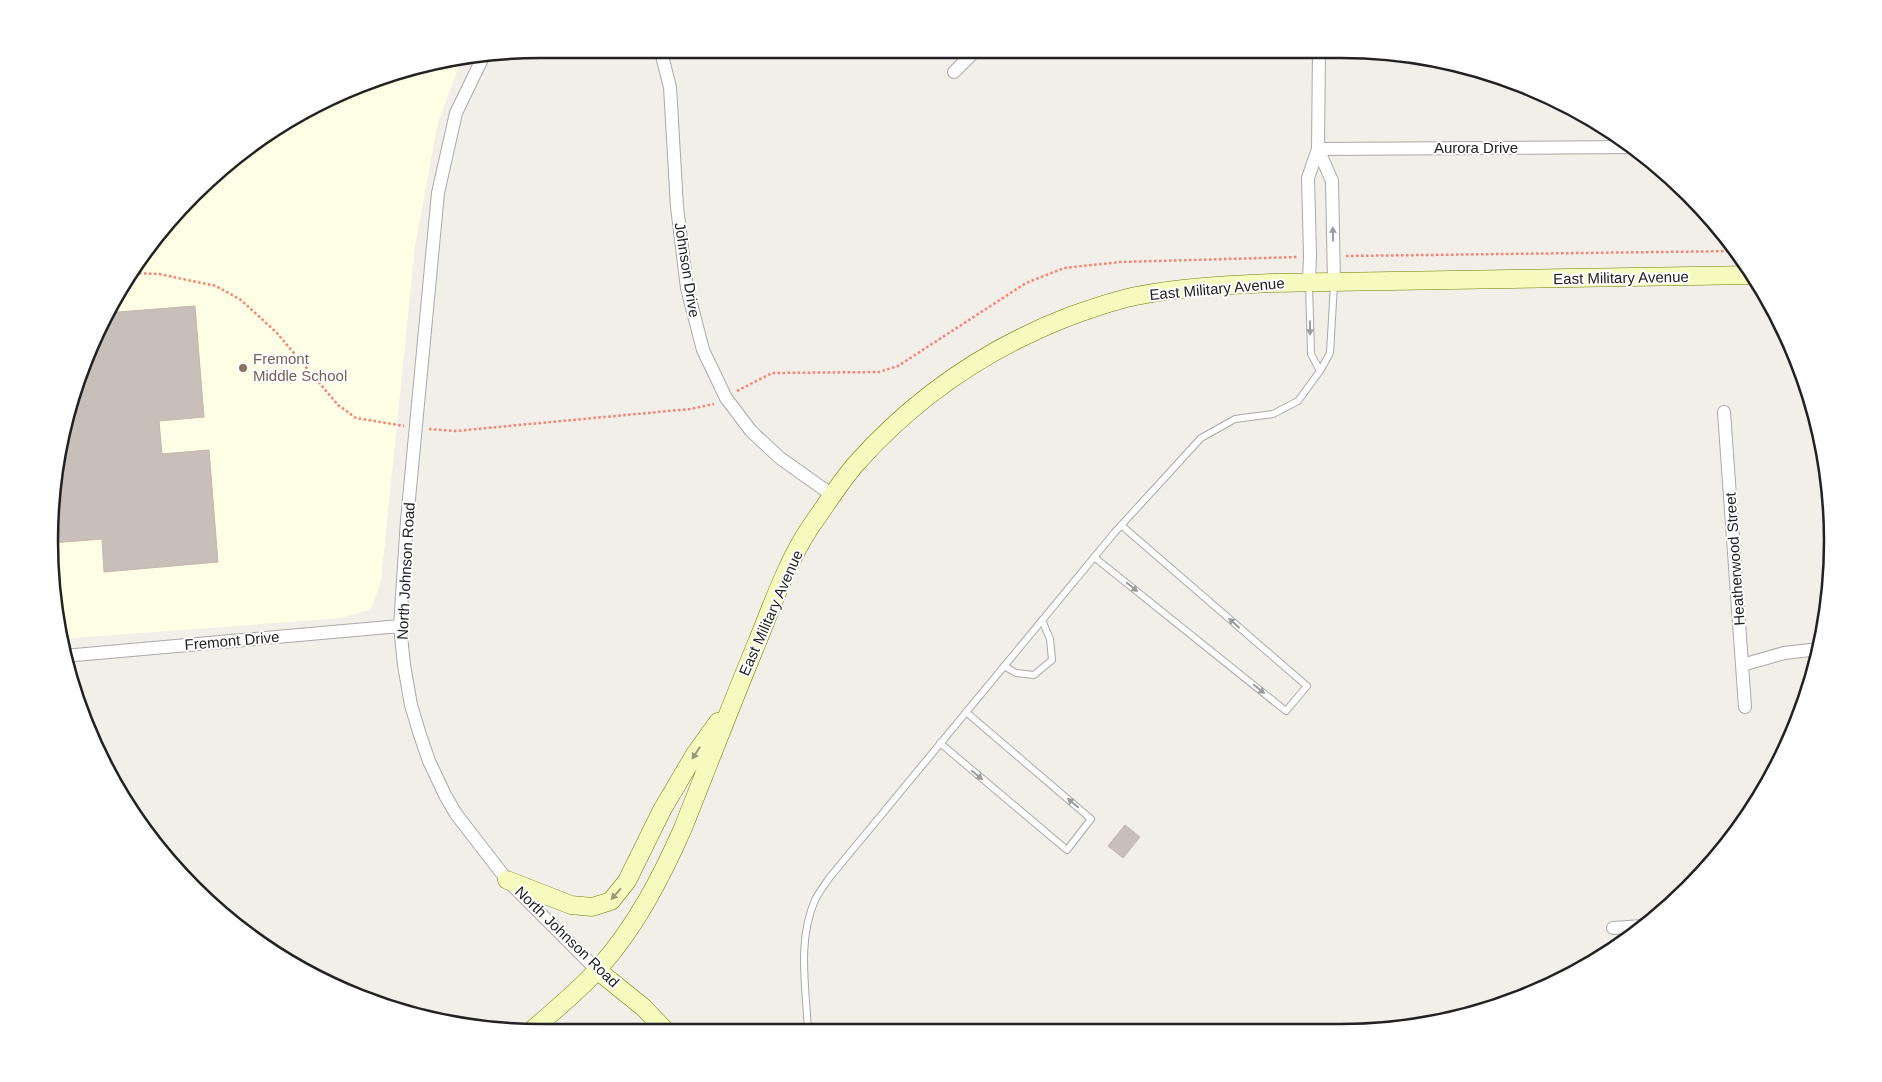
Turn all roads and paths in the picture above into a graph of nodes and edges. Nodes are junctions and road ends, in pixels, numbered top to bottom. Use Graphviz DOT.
graph roads {
  1 [pos="662,58"];
  2 [pos="969,58"];
  3 [pos="1317,58"];
  4 [pos="481,62"];
  5 [pos="954,72"];
  6 [pos="1621,147"];
  7 [pos="1318,149"];
  8 [pos="1728,251"];
  9 [pos="1333,256"];
  10 [pos="1310,257"];
  11 [pos="138,273"];
  12 [pos="1745,275"];
  13 [pos="1309,283"];
  14 [pos="1334,283"];
  15 [pos="1320,371"];
  16 [pos="726,398"];
  17 [pos="1724,412"];
  18 [pos="415,427"];
  19 [pos="832,496"];
  20 [pos="1121,525"];
  21 [pos="1094,557"];
  22 [pos="1042,620"];
  23 [pos="400,626"];
  24 [pos="1811,651"];
  25 [pos="72,655"];
  26 [pos="1742,665"];
  27 [pos="1004,666"];
  28 [pos="734,699"];
  29 [pos="1745,707"];
  30 [pos="966,712"];
  31 [pos="940,743"];
  32 [pos="507,880"];
  33 [pos="1633,927"];
  34 [pos="1613,928"];
  35 [pos="597,970"];
  36 [pos="539,1024"];
  37 [pos="659,1024"];
  38 [pos="808,1024"];
  1 -- 16 [label="street, Johnson Drive"];
  2 -- 5 [label="street"];
  3 -- 7 [label="street"];
  4 -- 18 [label="street, North Johnson Road"];
  6 -- 7 [label="street, Aurora Drive"];
  9 -- 7 [label="street, one-way"];
  7 -- 10 [label="street"];
  8 -- 9 [label="path"];
  9 -- 14 [label="street"];
  10 -- 13 [label="street"];
  10 -- 16 [label="path"];
  11 -- 18 [label="path"];
  12 -- 14 [label="main road, East Military Avenue"];
  13 -- 14 [label="main road, East Military Avenue"];
  13 -- 15 [label="lane, one-way"];
  13 -- 19 [label="main road, East Military Avenue"];
  14 -- 15 [label="lane"];
  15 -- 20 [label="lane"];
  16 -- 18 [label="path"];
  16 -- 19 [label="street, Johnson Drive"];
  17 -- 26 [label="street, Heatherwood Street"];
  18 -- 23 [label="street, North Johnson Road"];
  19 -- 28 [label="main road, East Military Avenue"];
  20 -- 21 [label="lane"];
  21 -- 20 [label="lane, one-way"];
  21 -- 22 [label="lane"];
  22 -- 27 [label="lane"];
  22 -- 27 [label="lane"];
  23 -- 25 [label="street, Fremont Drive"];
  23 -- 32 [label="street, North Johnson Road"];
  24 -- 26 [label="street"];
  26 -- 29 [label="street, Heatherwood Street"];
  27 -- 30 [label="lane"];
  28 -- 32 [label="main road, one-way"];
  28 -- 35 [label="main road, East Military Avenue"];
  30 -- 31 [label="lane"];
  31 -- 30 [label="lane, one-way"];
  31 -- 38 [label="lane"];
  32 -- 35 [label="street, North Johnson Road"];
  33 -- 34 [label="street"];
  35 -- 36 [label="main road, East Military Avenue"];
  35 -- 37 [label="main road, North Johnson Road"];
}
